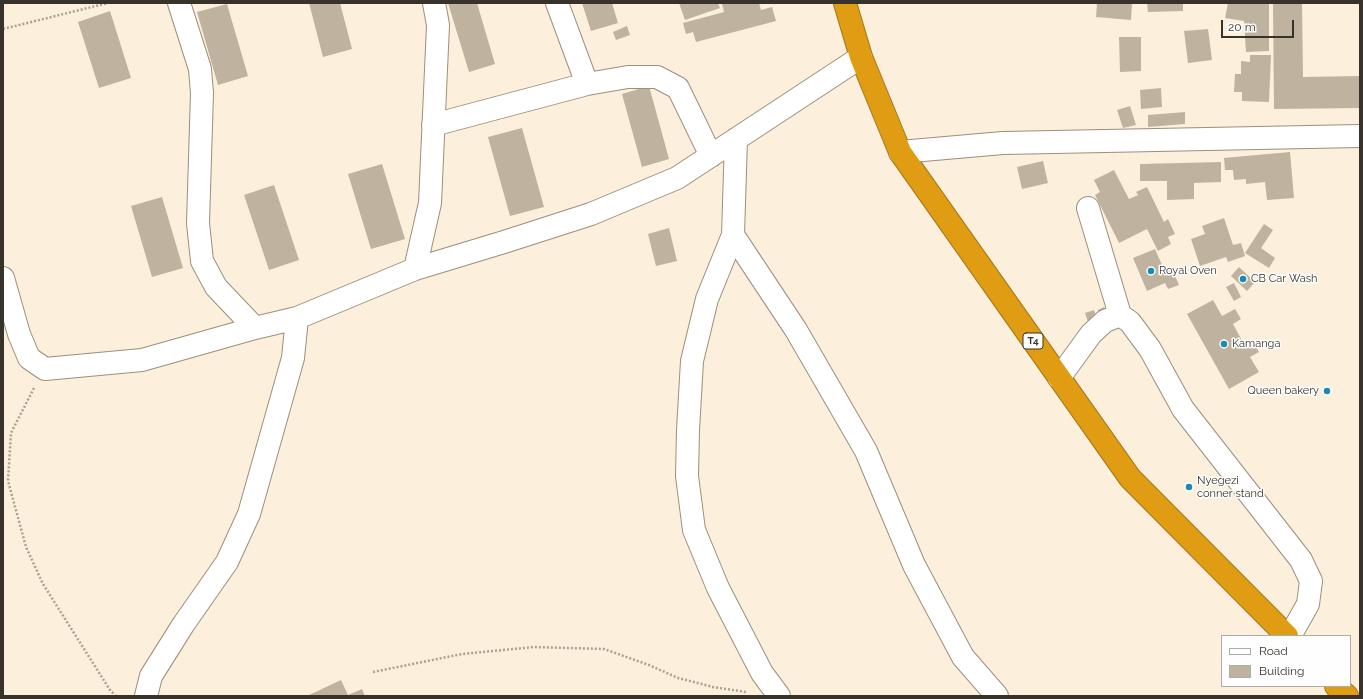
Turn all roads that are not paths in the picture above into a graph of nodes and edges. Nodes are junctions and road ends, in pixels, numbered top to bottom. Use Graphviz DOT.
graph roads {
  1 [pos="180,3"];
  2 [pos="434,3"];
  3 [pos="557,3"];
  4 [pos="845,3"];
  5 [pos="861,57"];
  6 [pos="586,84"];
  7 [pos="434,126"];
  8 [pos="1360,136"];
  9 [pos="736,139"];
  10 [pos="900,152"];
  11 [pos="711,156"];
  12 [pos="1088,208"];
  13 [pos="733,235"];
  14 [pos="414,269"];
  15 [pos="3,278"];
  16 [pos="1120,315"];
  17 [pos="297,318"];
  18 [pos="255,328"];
  19 [pos="1059,378"];
  20 [pos="1287,635"];
  21 [pos="1289,635"];
  22 [pos="1337,687"];
  23 [pos="146,696"];
  24 [pos="779,696"];
  25 [pos="997,696"];
  26 [pos="1347,696"];
  1 -- 18 [label="street"];
  2 -- 7 [label="street"];
  3 -- 6 [label="street"];
  4 -- 5 [label="highway, T4"];
  5 -- 9 [label="street"];
  5 -- 10 [label="highway, T4"];
  6 -- 7 [label="street"];
  6 -- 11 [label="street"];
  7 -- 14 [label="street"];
  8 -- 10 [label="street"];
  9 -- 11 [label="street"];
  9 -- 13 [label="street"];
  10 -- 19 [label="highway, T4"];
  11 -- 14 [label="street"];
  12 -- 16 [label="street"];
  13 -- 24 [label="street"];
  13 -- 25 [label="street"];
  14 -- 17 [label="street"];
  15 -- 18 [label="street"];
  16 -- 19 [label="street"];
  16 -- 21 [label="street"];
  17 -- 18 [label="street"];
  17 -- 23 [label="street"];
  19 -- 20 [label="highway, T4"];
  22 -- 26 [label="highway"];
}
